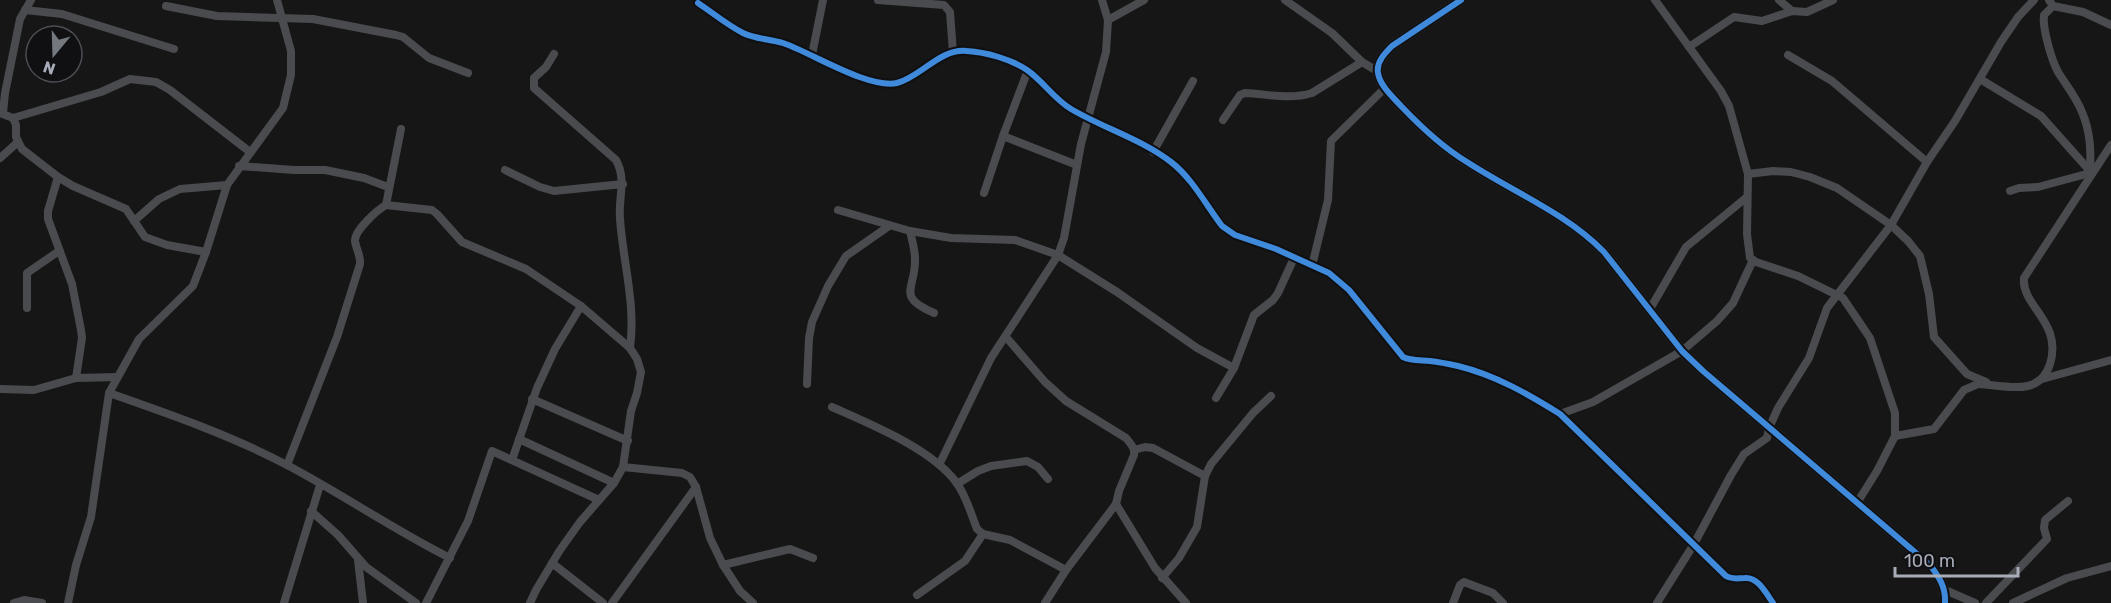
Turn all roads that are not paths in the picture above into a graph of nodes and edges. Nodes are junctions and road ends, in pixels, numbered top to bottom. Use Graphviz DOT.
graph roads {
  1 [pos="31,0"];
  2 [pos="277,0"];
  3 [pos="823,0"];
  4 [pos="878,0"];
  5 [pos="1102,0"];
  6 [pos="1144,0"];
  7 [pos="1285,0"];
  8 [pos="1779,0"];
  9 [pos="1833,0"];
  10 [pos="2035,0"];
  11 [pos="1456,1"];
  12 [pos="1658,1"];
  13 [pos="2050,2"];
  14 [pos="698,3"];
  15 [pos="166,6"];
  16 [pos="25,10"];
  17 [pos="1792,11"];
  18 [pos="281,17"];
  19 [pos="1108,21"];
  20 [pos="2111,25"];
  21 [pos="1689,47"];
  22 [pos="174,49"];
  23 [pos="953,53"];
  24 [pos="554,54"];
  25 [pos="1788,55"];
  26 [pos="812,56"];
  27 [pos="1362,62"];
  28 [pos="1028,70"];
  29 [pos="1377,71"];
  30 [pos="468,74"];
  31 [pos="1980,79"];
  32 [pos="1194,81"];
  33 [pos="1385,88"];
  34 [pos="2,113"];
  35 [pos="1089,117"];
  36 [pos="13,118"];
  37 [pos="1223,120"];
  38 [pos="401,129"];
  39 [pos="1003,136"];
  40 [pos="18,142"];
  41 [pos="2111,144"];
  42 [pos="250,152"];
  43 [pos="1153,152"];
  44 [pos="0,158"];
  45 [pos="1927,162"];
  46 [pos="1077,165"];
  47 [pos="239,166"];
  48 [pos="505,170"];
  49 [pos="2090,173"];
  50 [pos="1748,174"];
  51 [pos="58,177"];
  52 [pos="623,184"];
  53 [pos="227,185"];
  54 [pos="388,187"];
  55 [pos="2010,191"];
  56 [pos="984,193"];
  57 [pos="1747,197"];
  58 [pos="386,205"];
  59 [pos="838,210"];
  60 [pos="134,221"];
  61 [pos="1891,225"];
  62 [pos="889,226"];
  63 [pos="910,231"];
  64 [pos="59,251"];
  65 [pos="206,252"];
  66 [pos="1058,255"];
  67 [pos="1294,258"];
  68 [pos="1753,260"];
  69 [pos="1312,266"];
  70 [pos="1837,295"];
  71 [pos="580,306"];
  72 [pos="27,308"];
  73 [pos="1650,309"];
  74 [pos="934,313"];
  75 [pos="1006,337"];
  76 [pos="630,348"];
  77 [pos="1682,351"];
  78 [pos="2111,360"];
  79 [pos="1234,368"];
  80 [pos="117,377"];
  81 [pos="76,378"];
  82 [pos="2042,379"];
  83 [pos="807,384"];
  84 [pos="1992,385"];
  85 [pos="0,389"];
  86 [pos="109,393"];
  87 [pos="1271,396"];
  88 [pos="1216,398"];
  89 [pos="532,399"];
  90 [pos="832,407"];
  91 [pos="1560,414"];
  92 [pos="1769,428"];
  93 [pos="1895,436"];
  94 [pos="519,439"];
  95 [pos="628,441"];
  96 [pos="1134,450"];
  97 [pos="512,460"];
  98 [pos="940,463"];
  99 [pos="288,465"];
  100 [pos="623,467"];
  101 [pos="1205,476"];
  102 [pos="1048,479"];
  103 [pos="614,483"];
  104 [pos="957,484"];
  105 [pos="320,485"];
  106 [pos="696,487"];
  107 [pos="599,500"];
  108 [pos="2068,501"];
  109 [pos="1857,503"];
  110 [pos="1116,504"];
  111 [pos="311,511"];
  112 [pos="983,534"];
  113 [pos="1694,544"];
  114 [pos="450,558"];
  115 [pos="813,558"];
  116 [pos="358,560"];
  117 [pos="552,563"];
  118 [pos="723,565"];
  119 [pos="2111,566"];
  120 [pos="1066,570"];
  121 [pos="1162,578"];
  122 [pos="1945,590"];
  123 [pos="917,595"];
  124 [pos="14,603"];
  125 [pos="42,603"];
  126 [pos="68,603"];
  127 [pos="284,603"];
  128 [pos="363,603"];
  129 [pos="416,603"];
  130 [pos="426,603"];
  131 [pos="530,603"];
  132 [pos="603,603"];
  133 [pos="612,603"];
  134 [pos="753,603"];
  135 [pos="1045,603"];
  136 [pos="1186,603"];
  137 [pos="1453,603"];
  138 [pos="1503,603"];
  139 [pos="1657,603"];
  140 [pos="1773,603"];
  141 [pos="1945,603"];
  142 [pos="1975,603"];
  143 [pos="1986,603"];
  144 [pos="2013,603"];
  1 -- 16 [label="street"];
  2 -- 18 [label="street"];
  3 -- 26 [label="street"];
  4 -- 23 [label="street"];
  5 -- 19 [label="street"];
  6 -- 19 [label="street"];
  7 -- 27 [label="street"];
  8 -- 17 [label="street"];
  9 -- 17 [label="street"];
  10 -- 13 [label="street"];
  10 -- 31 [label="street"];
  11 -- 29 [label="street"];
  12 -- 21 [label="street"];
  13 -- 20 [label="street"];
  13 -- 49 [label="street"];
  14 -- 26 [label="street"];
  15 -- 18 [label="street"];
  16 -- 22 [label="street"];
  16 -- 34 [label="street"];
  17 -- 21 [label="street"];
  18 -- 30 [label="street"];
  18 -- 42 [label="street"];
  19 -- 35 [label="street"];
  21 -- 50 [label="street"];
  23 -- 26 [label="street"];
  23 -- 28 [label="street"];
  24 -- 52 [label="street"];
  25 -- 45 [label="street"];
  27 -- 29 [label="street"];
  27 -- 37 [label="street"];
  28 -- 35 [label="street"];
  28 -- 39 [label="street"];
  29 -- 33 [label="street"];
  31 -- 45 [label="street"];
  31 -- 49 [label="street"];
  32 -- 43 [label="street"];
  33 -- 69 [label="street"];
  33 -- 73 [label="street"];
  34 -- 36 [label="street"];
  35 -- 43 [label="street"];
  35 -- 46 [label="street"];
  36 -- 40 [label="street"];
  36 -- 42 [label="street"];
  38 -- 54 [label="street"];
  39 -- 46 [label="street"];
  39 -- 56 [label="street"];
  40 -- 44 [label="street"];
  40 -- 51 [label="street"];
  41 -- 49 [label="street"];
  42 -- 47 [label="street"];
  43 -- 67 [label="street"];
  45 -- 61 [label="street"];
  46 -- 66 [label="street"];
  47 -- 53 [label="street"];
  47 -- 54 [label="street"];
  48 -- 52 [label="street"];
  49 -- 55 [label="street"];
  49 -- 82 [label="street"];
  50 -- 57 [label="street"];
  50 -- 61 [label="street"];
  51 -- 60 [label="street"];
  51 -- 64 [label="street"];
  52 -- 76 [label="street"];
  53 -- 60 [label="street"];
  53 -- 65 [label="street"];
  54 -- 58 [label="street"];
  57 -- 68 [label="street"];
  57 -- 73 [label="street"];
  58 -- 71 [label="street"];
  58 -- 99 [label="street"];
  59 -- 62 [label="street"];
  60 -- 65 [label="street"];
  61 -- 70 [label="street"];
  61 -- 84 [label="street"];
  62 -- 63 [label="street"];
  62 -- 83 [label="street"];
  63 -- 66 [label="street"];
  63 -- 74 [label="street"];
  64 -- 72 [label="street"];
  64 -- 81 [label="street"];
  65 -- 80 [label="street"];
  66 -- 75 [label="street"];
  66 -- 79 [label="street"];
  67 -- 69 [label="street"];
  67 -- 79 [label="street"];
  68 -- 70 [label="street"];
  68 -- 77 [label="street"];
  69 -- 91 [label="street"];
  70 -- 92 [label="street"];
  70 -- 93 [label="street"];
  71 -- 76 [label="street"];
  71 -- 89 [label="street"];
  73 -- 77 [label="street"];
  75 -- 96 [label="street"];
  75 -- 98 [label="street"];
  76 -- 95 [label="street"];
  77 -- 91 [label="street"];
  77 -- 92 [label="street"];
  78 -- 82 [label="street"];
  79 -- 88 [label="street"];
  80 -- 81 [label="street"];
  80 -- 86 [label="street"];
  81 -- 85 [label="street"];
  82 -- 84 [label="street"];
  84 -- 93 [label="street"];
  86 -- 99 [label="street"];
  86 -- 126 [label="street"];
  87 -- 101 [label="street"];
  89 -- 94 [label="street"];
  89 -- 95 [label="street"];
  90 -- 98 [label="street"];
  91 -- 113 [label="street"];
  92 -- 109 [label="street"];
  92 -- 113 [label="street"];
  93 -- 109 [label="street"];
  94 -- 97 [label="street"];
  94 -- 103 [label="street"];
  95 -- 100 [label="street"];
  96 -- 101 [label="street"];
  96 -- 110 [label="street"];
  97 -- 107 [label="street"];
  97 -- 114 [label="street"];
  98 -- 104 [label="street"];
  99 -- 105 [label="street"];
  100 -- 103 [label="street"];
  100 -- 106 [label="street"];
  101 -- 121 [label="street"];
  102 -- 104 [label="street"];
  103 -- 107 [label="street"];
  104 -- 112 [label="street"];
  105 -- 111 [label="street"];
  105 -- 114 [label="street"];
  106 -- 118 [label="street"];
  106 -- 133 [label="street"];
  107 -- 117 [label="street"];
  108 -- 143 [label="street"];
  109 -- 122 [label="street"];
  110 -- 120 [label="street"];
  110 -- 121 [label="street"];
  111 -- 116 [label="street"];
  111 -- 127 [label="street"];
  112 -- 120 [label="street"];
  112 -- 123 [label="street"];
  113 -- 139 [label="street"];
  113 -- 140 [label="street"];
  114 -- 130 [label="street"];
  115 -- 118 [label="street"];
  116 -- 128 [label="street"];
  116 -- 129 [label="street"];
  117 -- 131 [label="street"];
  117 -- 132 [label="street"];
  118 -- 134 [label="street"];
  119 -- 144 [label="street"];
  120 -- 135 [label="street"];
  121 -- 136 [label="street"];
  122 -- 141 [label="street"];
  122 -- 142 [label="street"];
  124 -- 125 [label="street"];
  137 -- 138 [label="street"];
}
